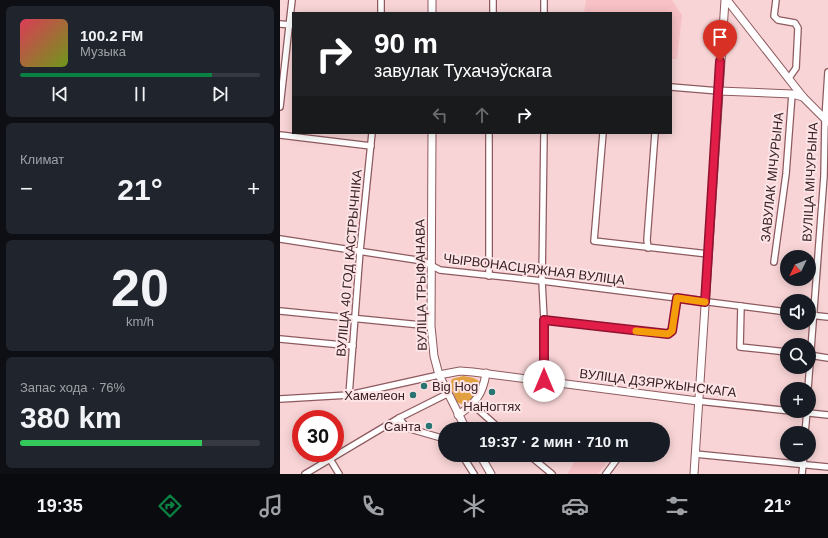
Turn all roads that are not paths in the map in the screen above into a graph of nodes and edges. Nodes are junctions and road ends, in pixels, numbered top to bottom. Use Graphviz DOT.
graph roads {
  1 [pos="292,0"];
  2 [pos="381,0"];
  3 [pos="432,0"];
  4 [pos="493,0"];
  5 [pos="544,0"];
  6 [pos="726,0"];
  7 [pos="776,0"];
  8 [pos="380,12"];
  9 [pos="432,12"];
  10 [pos="493,12"];
  11 [pos="544,12"];
  12 [pos="280,24"];
  13 [pos="291,25"];
  14 [pos="828,72"];
  15 [pos="789,78"];
  16 [pos="672,87"];
  17 [pos="719,92"];
  18 [pos="792,94"];
  19 [pos="803,97"];
  20 [pos="280,107"];
  21 [pos="827,120"];
  22 [pos="372,134"];
  23 [pos="432,134"];
  24 [pos="489,134"];
  25 [pos="544,134"];
  26 [pos="603,134"];
  27 [pos="655,134"];
  28 [pos="280,135"];
  29 [pos="371,146"];
  30 [pos="280,240"];
  31 [pos="648,248"];
  32 [pos="360,251"];
  33 [pos="708,254"];
  34 [pos="774,262"];
  35 [pos="431,266"];
  36 [pos="489,276"];
  37 [pos="542,281"];
  38 [pos="813,294"];
  39 [pos="677,298"];
  40 [pos="705,302"];
  41 [pos="741,306"];
  42 [pos="280,311"];
  43 [pos="780,311"];
  44 [pos="816,316"];
  45 [pos="828,317"];
  46 [pos="354,318"];
  47 [pos="544,320"];
  48 [pos="431,326"];
  49 [pos="280,339"];
  50 [pos="353,346"];
  51 [pos="780,351"];
  52 [pos="816,356"];
  53 [pos="828,358"];
  54 [pos="486,373"];
  55 [pos="439,375"];
  56 [pos="544,381"];
  57 [pos="447,394"];
  58 [pos="349,395"];
  59 [pos="280,399"];
  60 [pos="698,401"];
  61 [pos="473,404"];
  62 [pos="780,409"];
  63 [pos="816,413"];
  64 [pos="458,415"];
  65 [pos="828,415"];
  66 [pos="399,418"];
  67 [pos="462,422"];
  68 [pos="492,422"];
  69 [pos="438,437"];
  70 [pos="344,451"];
  71 [pos="695,454"];
  72 [pos="325,462"];
  73 [pos="332,462"];
  74 [pos="466,462"];
  75 [pos="484,462"];
  76 [pos="537,462"];
  77 [pos="615,462"];
  78 [pos="803,464"];
  79 [pos="828,467"];
  80 [pos="305,474"];
  81 [pos="339,474"];
  82 [pos="474,474"];
  83 [pos="492,474"];
  84 [pos="552,474"];
  85 [pos="606,474"];
  86 [pos="694,474"];
  87 [pos="802,474"];
  1 -- 13 [label="street"];
  2 -- 8 [label="street"];
  3 -- 9 [label="street"];
  4 -- 10 [label="street"];
  5 -- 11 [label="street"];
  6 -- 15 [label="street"];
  6 -- 17 [label="street"];
  7 -- 15 [label="street"];
  12 -- 13 [label="street"];
  13 -- 20 [label="street"];
  14 -- 21 [label="street, ВУЛІЦА МІЧУРЫНА"];
  15 -- 19 [label="street"];
  16 -- 17 [label="street"];
  17 -- 18 [label="street"];
  17 -- 33 [label="street"];
  18 -- 19 [label="street"];
  18 -- 34 [label="street, ЗАВУЛАК МІЧУРЫНА"];
  19 -- 21 [label="street"];
  21 -- 38 [label="street, ВУЛІЦА МІЧУРЫНА"];
  22 -- 29 [label="street, ВУЛІЦА 40 ГОД КАСТРЫЧНІКА"];
  23 -- 35 [label="street, ВУЛІЦА ТРЫФАНАВА"];
  24 -- 36 [label="street"];
  25 -- 37 [label="street"];
  26 -- 31 [label="street"];
  27 -- 31 [label="street"];
  28 -- 29 [label="street"];
  29 -- 32 [label="street, ВУЛІЦА 40 ГОД КАСТРЫЧНІКА"];
  30 -- 32 [label="street, ЧЫРВОНАСЦЯЖНАЯ ВУЛІЦА"];
  31 -- 33 [label="street"];
  32 -- 35 [label="street, ЧЫРВОНАСЦЯЖНАЯ ВУЛІЦА"];
  32 -- 46 [label="street, ВУЛІЦА 40 ГОД КАСТРЫЧНІКА"];
  33 -- 40 [label="street"];
  35 -- 36 [label="street, ЧЫРВОНАСЦЯЖНАЯ ВУЛІЦА"];
  35 -- 48 [label="street, ВУЛІЦА ТРЫФАНАВА"];
  36 -- 37 [label="street, ЧЫРВОНАСЦЯЖНАЯ ВУЛІЦА"];
  37 -- 39 [label="street, ЧЫРВОНАСЦЯЖНАЯ ВУЛІЦА"];
  37 -- 47 [label="street"];
  39 -- 40 [label="street, ЧЫРВОНАСЦЯЖНАЯ ВУЛІЦА"];
  39 -- 47 [label="street"];
  40 -- 41 [label="street, ЧЫРВОНАСЦЯЖНАЯ ВУЛІЦА"];
  40 -- 60 [label="street"];
  41 -- 43 [label="street, ЧЫРВОНАСЦЯЖНАЯ ВУЛІЦА"];
  41 -- 51 [label="street"];
  42 -- 46 [label="street"];
  44 -- 45 [label="street"];
  46 -- 48 [label="street"];
  46 -- 50 [label="street, ВУЛІЦА 40 ГОД КАСТРЫЧНІКА"];
  47 -- 56 [label="street"];
  48 -- 55 [label="street, ВУЛІЦА ТРЫФАНАВА"];
  49 -- 50 [label="street"];
  50 -- 58 [label="street, ВУЛІЦА 40 ГОД КАСТРЫЧНІКА"];
  52 -- 53 [label="street"];
  54 -- 55 [label="street, ВУЛІЦА ДЗЯРЖЫНСКАГА"];
  54 -- 56 [label="street, ВУЛІЦА ДЗЯРЖЫНСКАГА"];
  54 -- 61 [label="street"];
  55 -- 57 [label="street, ВУЛІЦА ТРЫФАНАВА"];
  55 -- 58 [label="street"];
  56 -- 60 [label="street, ВУЛІЦА ДЗЯРЖЫНСКАГА"];
  57 -- 64 [label="street, ВУЛІЦА ТРЫФАНАВА"];
  57 -- 66 [label="street"];
  58 -- 59 [label="street"];
  60 -- 62 [label="street, ВУЛІЦА ДЗЯРЖЫНСКАГА"];
  60 -- 71 [label="street"];
  61 -- 64 [label="street"];
  61 -- 68 [label="street"];
  63 -- 65 [label="street, ВУЛІЦА ДЗЯРЖЫНСКАГА"];
  64 -- 67 [label="street, ВУЛІЦА ТРЫФАНАВА"];
  66 -- 69 [label="street"];
  66 -- 70 [label="street"];
  71 -- 78 [label="street"];
  71 -- 86 [label="street"];
  72 -- 80 [label="street"];
  73 -- 81 [label="street"];
  74 -- 82 [label="street"];
  75 -- 83 [label="street"];
  76 -- 84 [label="street"];
  77 -- 85 [label="street"];
  78 -- 79 [label="street"];
  78 -- 87 [label="street"];
}
